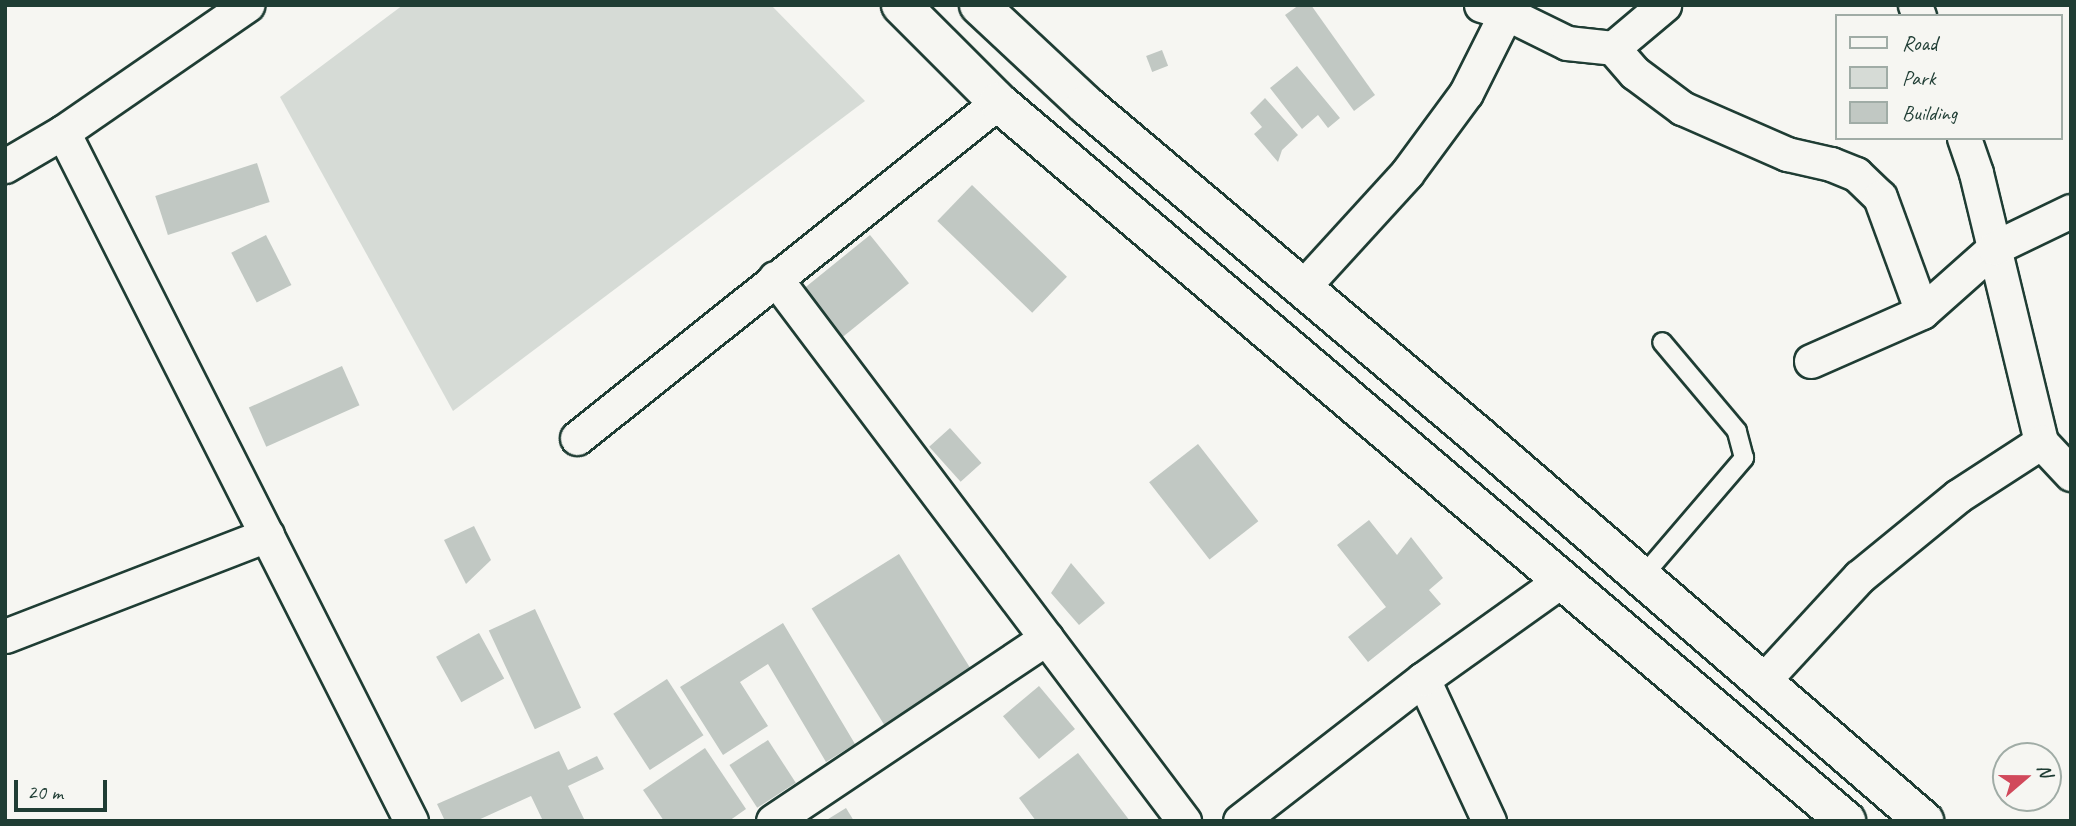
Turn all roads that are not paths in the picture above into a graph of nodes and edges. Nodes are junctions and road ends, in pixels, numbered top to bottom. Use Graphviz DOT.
graph roads {
  1 [pos="247,5"];
  2 [pos="901,5"];
  3 [pos="979,5"];
  4 [pos="1664,5"];
  5 [pos="1498,7"];
  6 [pos="1613,48"];
  7 [pos="998,102"];
  8 [pos="63,132"];
  9 [pos="1965,140"];
  10 [pos="5,166"];
  11 [pos="2071,211"];
  12 [pos="1994,248"];
  13 [pos="775,278"];
  14 [pos="1303,287"];
  15 [pos="1922,312"];
  16 [pos="1662,342"];
  17 [pos="1811,361"];
  18 [pos="577,438"];
  19 [pos="2041,442"];
  20 [pos="2071,474"];
  21 [pos="267,535"];
  22 [pos="1642,577"];
  23 [pos="1563,579"];
  24 [pos="5,636"];
  25 [pos="1046,638"];
  26 [pos="1423,679"];
  27 [pos="1763,681"];
  28 [pos="411,821"];
  29 [pos="774,821"];
  30 [pos="1184,821"];
  31 [pos="1240,821"];
  32 [pos="1489,821"];
  33 [pos="1846,821"];
  34 [pos="1924,821"];
  1 -- 8 [label="street"];
  2 -- 7 [label="main road"];
  3 -- 14 [label="main road"];
  4 -- 6 [label="street"];
  5 -- 6 [label="street"];
  5 -- 14 [label="street"];
  6 -- 15 [label="street"];
  7 -- 13 [label="street"];
  7 -- 23 [label="main road"];
  8 -- 10 [label="street"];
  8 -- 21 [label="street"];
  9 -- 12 [label="street"];
  11 -- 12 [label="street"];
  12 -- 15 [label="street"];
  12 -- 19 [label="street"];
  13 -- 18 [label="street"];
  13 -- 25 [label="street"];
  14 -- 22 [label="main road"];
  15 -- 17 [label="street"];
  16 -- 22 [label="lane"];
  19 -- 20 [label="street"];
  19 -- 27 [label="street"];
  21 -- 24 [label="street"];
  21 -- 28 [label="street"];
  22 -- 27 [label="main road"];
  23 -- 26 [label="street"];
  23 -- 33 [label="main road"];
  25 -- 29 [label="street"];
  25 -- 30 [label="street"];
  26 -- 31 [label="street"];
  26 -- 32 [label="street"];
  27 -- 34 [label="main road"];
}
